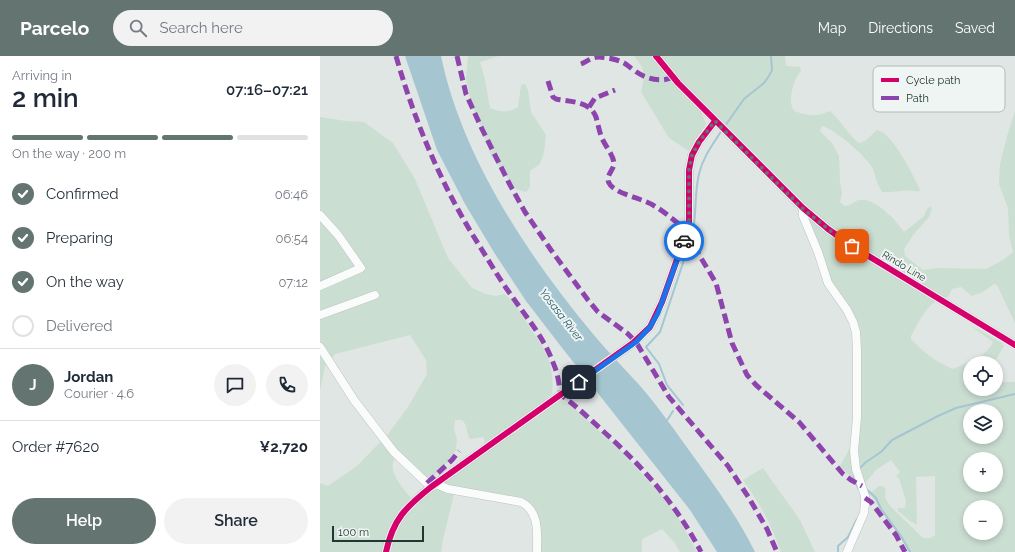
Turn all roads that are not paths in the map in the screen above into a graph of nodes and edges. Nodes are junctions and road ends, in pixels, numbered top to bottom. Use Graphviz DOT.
graph roads {
  1 [pos="656,56"];
  2 [pos="715,121"];
  3 [pos="802,208"];
  4 [pos="320,215"];
  5 [pos="324,223"];
  6 [pos="320,286"];
  7 [pos="375,295"];
  8 [pos="320,315"];
  9 [pos="1015,345"];
  10 [pos="320,347"];
  11 [pos="434,485"];
  12 [pos="386,552"];
  13 [pos="537,552"];
  14 [pos="846,552"];
  1 -- 2 [label="street, Rindo Line"];
  2 -- 3 [label="street, Rindo Line"];
  2 -- 11 [label="street"];
  3 -- 9 [label="street, Rindo Line"];
  3 -- 14 [label="street"];
  4 -- 5 [label="street"];
  5 -- 6 [label="street"];
  7 -- 8 [label="street"];
  10 -- 11 [label="street"];
  11 -- 12 [label="street"];
  11 -- 13 [label="street"];
}
